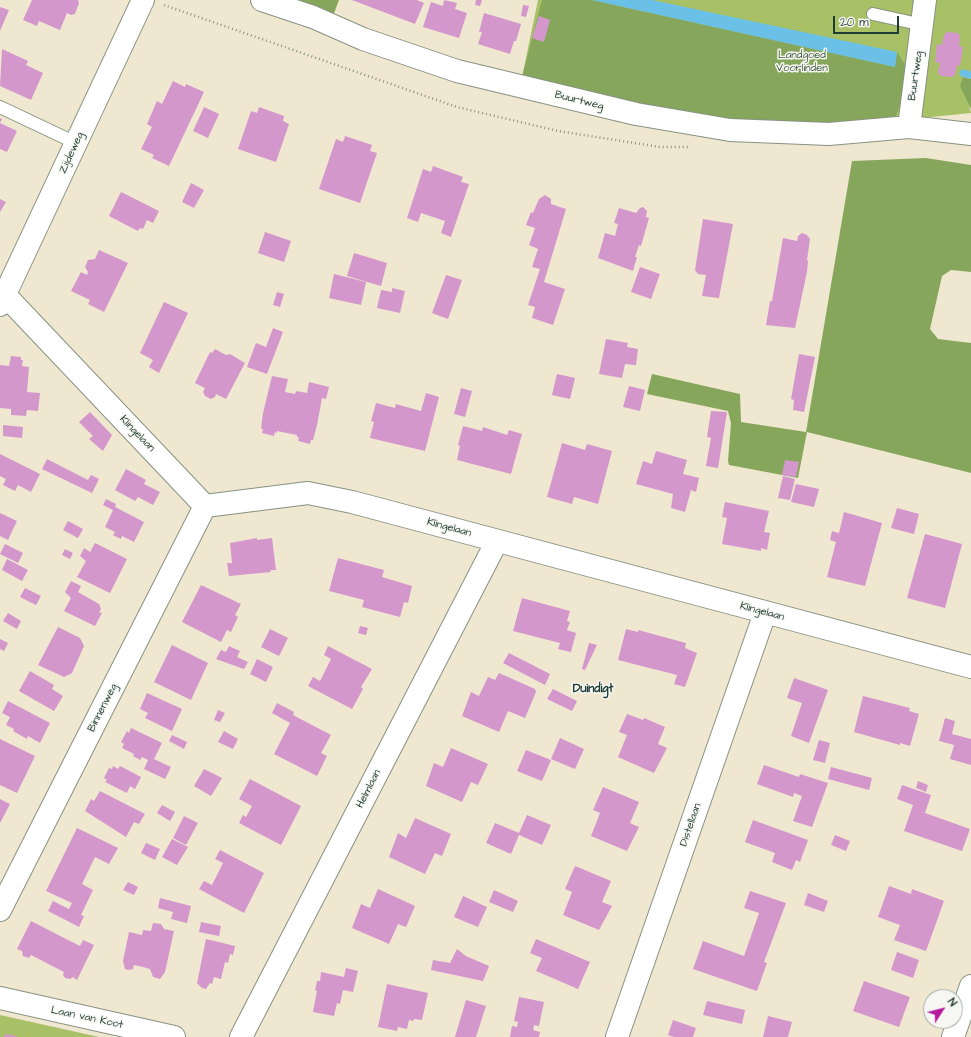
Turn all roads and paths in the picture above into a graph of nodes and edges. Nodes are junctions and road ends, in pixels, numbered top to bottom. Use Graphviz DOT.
graph roads {
  1 [pos="143,0"];
  2 [pos="262,0"];
  3 [pos="925,0"];
  4 [pos="873,14"];
  5 [pos="923,25"];
  6 [pos="0,107"];
  7 [pos="909,127"];
  8 [pos="971,134"];
  9 [pos="76,143"];
  10 [pos="3,300"];
  11 [pos="205,506"];
  12 [pos="497,541"];
  13 [pos="765,613"];
  14 [pos="971,668"];
  15 [pos="0,910"];
  16 [pos="971,986"];
  17 [pos="0,998"];
  18 [pos="174,1037"];
  19 [pos="241,1037"];
  20 [pos="617,1037"];
  21 [pos="953,1037"];
  1 -- 9 [label="street, Zijdeweg"];
  2 -- 7 [label="street, Buurtweg"];
  3 -- 5 [label="street, Buurtweg"];
  4 -- 5 [label="lane"];
  5 -- 7 [label="street, Buurtweg"];
  6 -- 9 [label="lane"];
  7 -- 8 [label="street, Buurtweg"];
  9 -- 10 [label="street, Zijdeweg"];
  10 -- 11 [label="street, Klingelaan"];
  11 -- 12 [label="street, Klingelaan"];
  11 -- 15 [label="street, Binnenweg"];
  12 -- 13 [label="street, Klingelaan"];
  12 -- 19 [label="street, Helmlaan"];
  13 -- 14 [label="street, Klingelaan"];
  13 -- 20 [label="street, Distellaan"];
  16 -- 21 [label="street"];
  17 -- 18 [label="street, Laan van Koot"];
}
